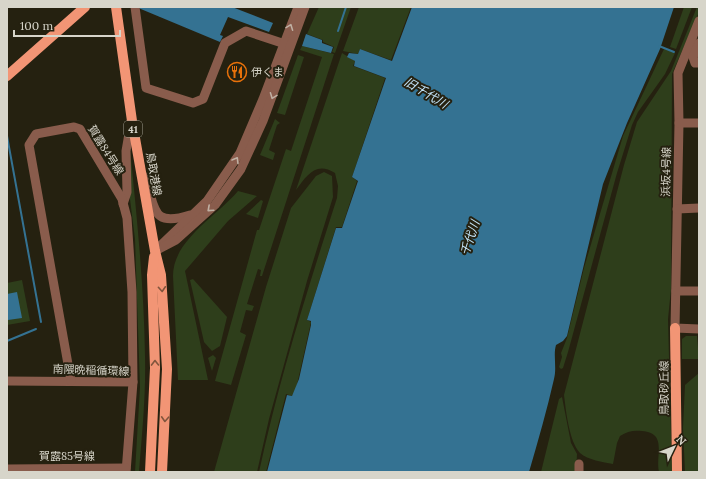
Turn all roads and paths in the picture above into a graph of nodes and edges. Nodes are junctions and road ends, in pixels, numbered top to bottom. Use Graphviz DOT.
graph roads {
  1 [pos="85,7"];
  2 [pos="116,7"];
  3 [pos="135,7"];
  4 [pos="298,7"];
  5 [pos="305,7"];
  6 [pos="699,21"];
  7 [pos="699,43"];
  8 [pos="288,45"];
  9 [pos="699,63"];
  10 [pos="7,76"];
  11 [pos="132,121"];
  12 [pos="679,123"];
  13 [pos="699,123"];
  14 [pos="142,172"];
  15 [pos="123,204"];
  16 [pos="699,208"];
  17 [pos="677,209"];
  18 [pos="194,214"];
  19 [pos="154,251"];
  20 [pos="676,291"];
  21 [pos="699,291"];
  22 [pos="675,328"];
  23 [pos="699,329"];
  24 [pos="7,381"];
  25 [pos="71,381"];
  26 [pos="133,382"];
  27 [pos="7,469"];
  28 [pos="42,470"];
  29 [pos="126,470"];
  30 [pos="150,472"];
  31 [pos="162,472"];
  32 [pos="677,472"];
  1 -- 10 [label="main road"];
  2 -- 11 [label="main road, 鳥取港線 / 41"];
  3 -- 8 [label="street"];
  8 -- 4 [label="street, one-way"];
  5 -- 8 [label="street"];
  6 -- 12 [label="street, 浜坂4号線"];
  7 -- 9 [label="street"];
  18 -- 8 [label="street, one-way"];
  8 -- 19 [label="street, one-way"];
  11 -- 14 [label="main road, 鳥取港線 / 41"];
  11 -- 15 [label="street"];
  12 -- 13 [label="street"];
  12 -- 17 [label="street, 浜坂4号線"];
  14 -- 18 [label="street"];
  14 -- 19 [label="main road, 鳥取港線 / 41"];
  15 -- 25 [label="street, 賀露84号線"];
  15 -- 26 [label="street, 賀露84号線"];
  16 -- 17 [label="street"];
  17 -- 20 [label="street, 浜坂4号線"];
  18 -- 19 [label="street"];
  30 -- 19 [label="main road, 鳥取港線 / 41, one-way"];
  19 -- 31 [label="main road, 鳥取港線 / 41, one-way"];
  20 -- 21 [label="street"];
  20 -- 22 [label="street, 浜坂4号線"];
  22 -- 23 [label="street"];
  22 -- 32 [label="main road, 鳥取砂丘線"];
  24 -- 25 [label="street, 南隈晩稲循環線"];
  25 -- 26 [label="street, 南隈晩稲循環線"];
  26 -- 29 [label="street, 南隈晩稲循環線"];
  27 -- 28 [label="street, 賀露85号線"];
  28 -- 29 [label="street, 賀露85号線"];
}
